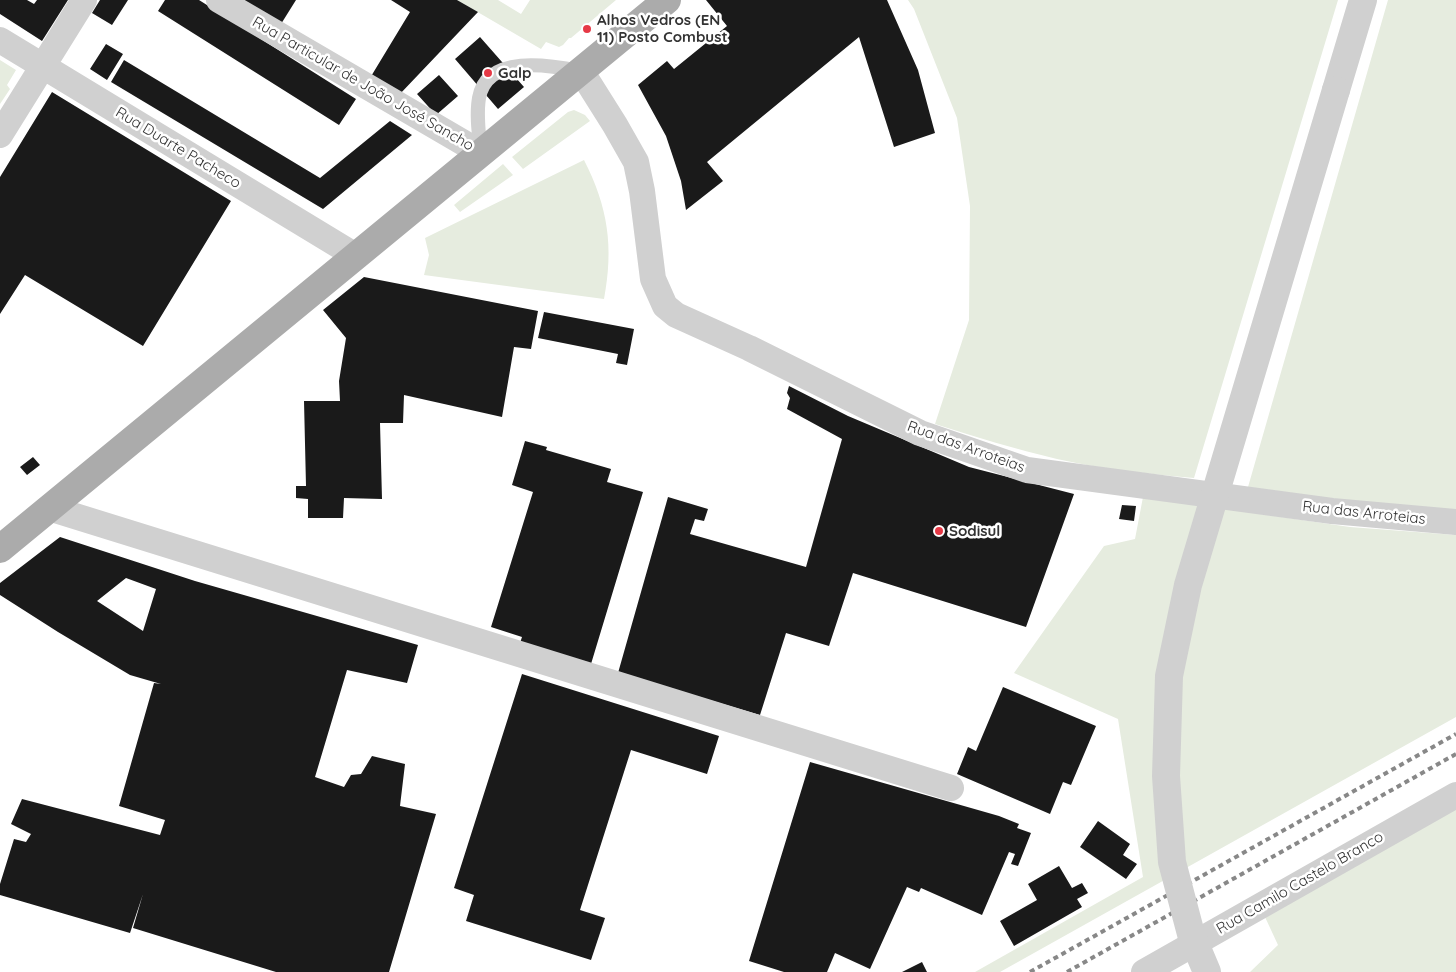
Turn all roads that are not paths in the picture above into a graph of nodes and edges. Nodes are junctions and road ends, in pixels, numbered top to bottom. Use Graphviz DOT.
graph roads {
  1 [pos="84,0"];
  2 [pos="219,0"];
  3 [pos="667,0"];
  4 [pos="1363,0"];
  5 [pos="0,40"];
  6 [pos="44,66"];
  7 [pos="581,71"];
  8 [pos="0,135"];
  9 [pos="481,153"];
  10 [pos="356,256"];
  11 [pos="49,508"];
  12 [pos="1456,522"];
  13 [pos="0,549"];
  14 [pos="951,788"];
  15 [pos="1456,795"];
  16 [pos="1144,972"];
  17 [pos="1207,972"];
  1 -- 6 [label="street"];
  2 -- 9 [label="street, Rua Particular de João José Sancho"];
  3 -- 7 [label="main road"];
  4 -- 17 [label="street, bridge"];
  5 -- 6 [label="street, Rua Duarte Pacheco"];
  6 -- 8 [label="street"];
  6 -- 10 [label="street, Rua Duarte Pacheco"];
  7 -- 9 [label="main road"];
  7 -- 9 [label="lane"];
  7 -- 12 [label="street, Rua das Arroteias"];
  9 -- 10 [label="main road"];
  10 -- 11 [label="main road"];
  11 -- 13 [label="main road"];
  11 -- 14 [label="street"];
  15 -- 16 [label="street, Rua Camilo Castelo Branco"];
}
